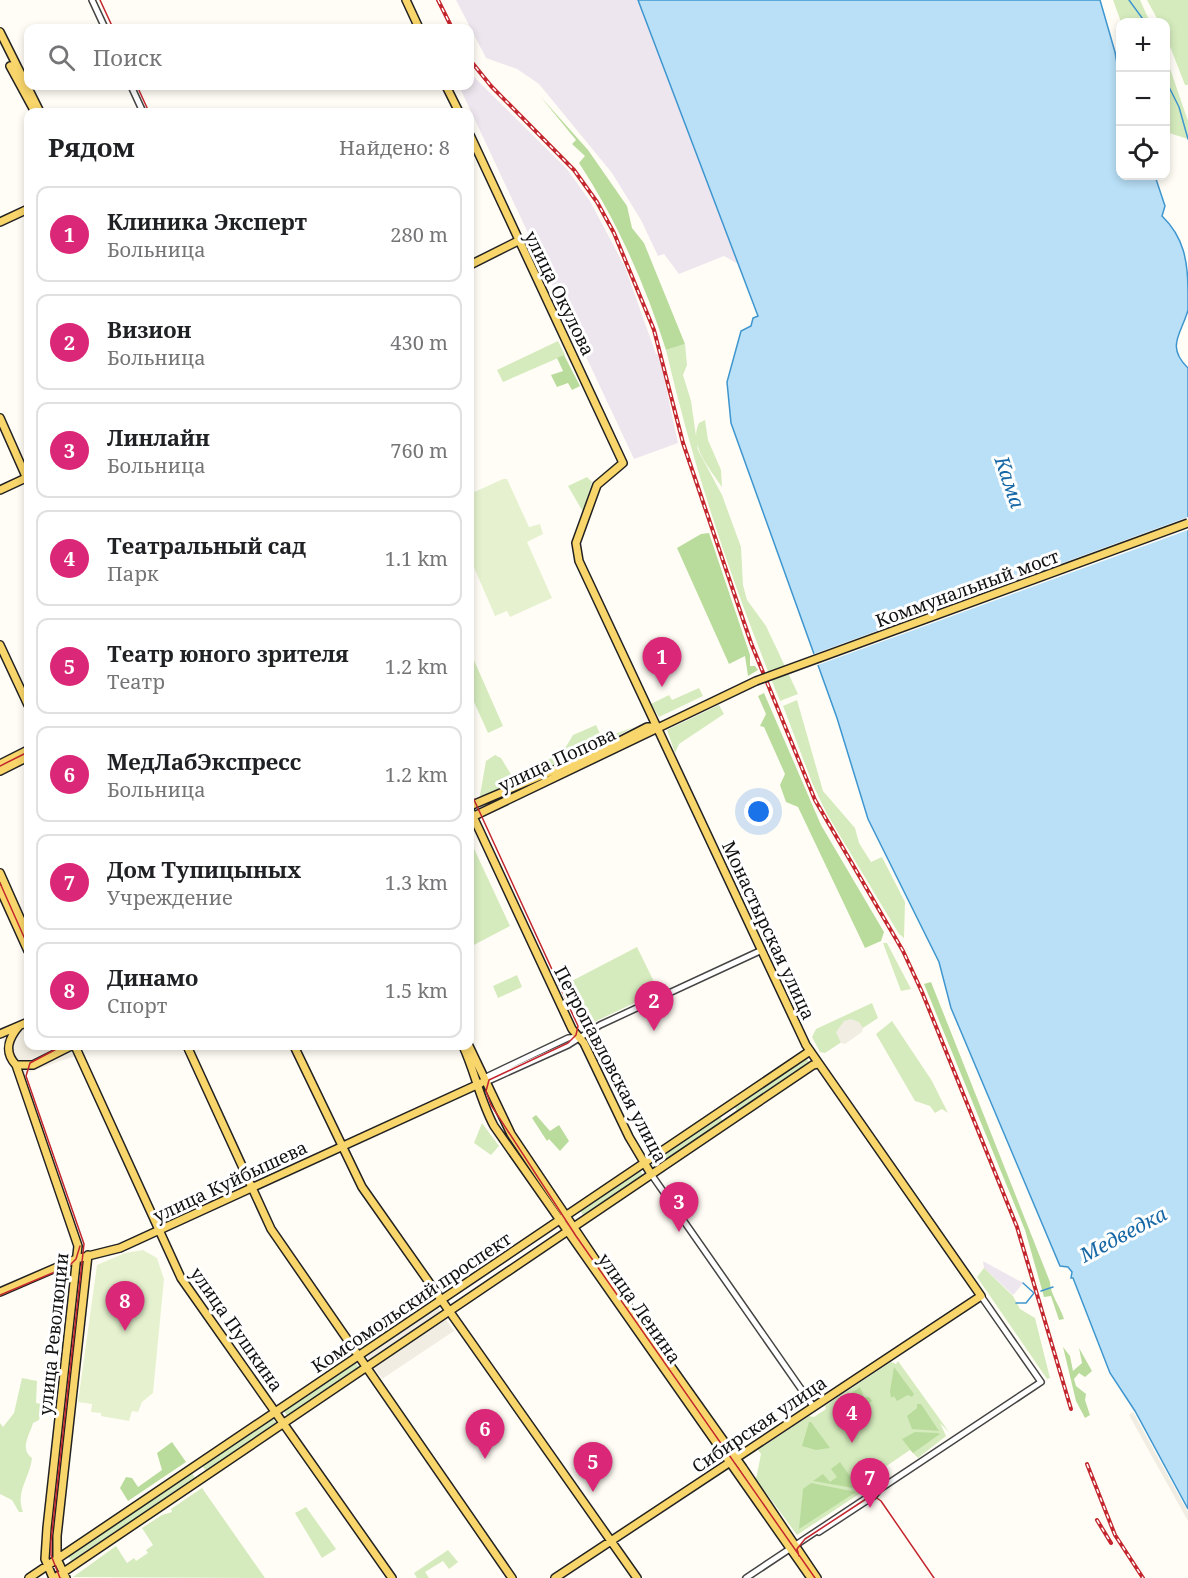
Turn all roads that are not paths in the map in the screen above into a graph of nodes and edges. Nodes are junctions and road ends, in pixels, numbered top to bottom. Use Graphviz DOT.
graph roads {
  1 [pos="92,0"];
  2 [pos="406,0"];
  3 [pos="103,24"];
  4 [pos="417,24"];
  5 [pos="0,33"];
  6 [pos="0,41"];
  7 [pos="24,80"];
  8 [pos="24,90"];
  9 [pos="24,90"];
  10 [pos="29,90"];
  11 [pos="132,90"];
  12 [pos="448,90"];
  13 [pos="33,108"];
  14 [pos="38,108"];
  15 [pos="141,108"];
  16 [pos="457,108"];
  17 [pos="474,144"];
  18 [pos="24,210"];
  19 [pos="0,222"];
  20 [pos="518,241"];
  21 [pos="474,263"];
  22 [pos="0,418"];
  23 [pos="623,462"];
  24 [pos="24,470"];
  25 [pos="24,481"];
  26 [pos="0,490"];
  27 [pos="1188,524"];
  28 [pos="0,645"];
  29 [pos="756,681"];
  30 [pos="24,696"];
  31 [pos="657,727"];
  32 [pos="24,752"];
  33 [pos="24,759"];
  34 [pos="0,764"];
  35 [pos="0,771"];
  36 [pos="474,811"];
  37 [pos="474,822"];
  38 [pos="0,873"];
  39 [pos="0,889"];
  40 [pos="24,927"];
  41 [pos="24,942"];
  42 [pos="762,950"];
  43 [pos="24,1024"];
  44 [pos="569,1024"];
  45 [pos="20,1026"];
  46 [pos="0,1034"];
  47 [pos="579,1037"];
  48 [pos="568,1038"];
  49 [pos="61,1050"];
  50 [pos="66,1050"];
  51 [pos="75,1050"];
  52 [pos="189,1050"];
  53 [pos="296,1050"];
  54 [pos="465,1050"];
  55 [pos="471,1050"];
  56 [pos="810,1052"];
  57 [pos="59,1054"];
  58 [pos="0,1055"];
  59 [pos="13,1062"];
  60 [pos="815,1063"];
  61 [pos="484,1082"];
  62 [pos="341,1146"];
  63 [pos="643,1163"];
  64 [pos="651,1174"];
  65 [pos="251,1188"];
  66 [pos="563,1216"];
  67 [pos="570,1228"];
  68 [pos="159,1230"];
  69 [pos="88,1255"];
  70 [pos="76,1259"];
  71 [pos="501,1259"];
  72 [pos="509,1269"];
  73 [pos="0,1292"];
  74 [pos="981,1296"];
  75 [pos="441,1300"];
  76 [pos="448,1311"];
  77 [pos="360,1355"];
  78 [pos="367,1365"];
  79 [pos="813,1406"];
  80 [pos="275,1412"];
  81 [pos="283,1423"];
  82 [pos="732,1460"];
  83 [pos="57,1536"];
  84 [pos="610,1541"];
  85 [pos="74,1548"];
  86 [pos="792,1548"];
  87 [pos="57,1559"];
  88 [pos="48,1565"];
  89 [pos="65,1575"];
  90 [pos="28,1578"];
  91 [pos="54,1578"];
  92 [pos="392,1578"];
  93 [pos="512,1578"];
  94 [pos="555,1578"];
  95 [pos="637,1578"];
  96 [pos="746,1578"];
  97 [pos="811,1578"];
  98 [pos="817,1578"];
  1 -- 3 [label="street"];
  2 -- 4 [label="main road"];
  5 -- 7 [label="main road"];
  6 -- 8 [label="main road"];
  9 -- 13 [label="main road"];
  10 -- 14 [label="main road"];
  11 -- 15 [label="street"];
  12 -- 16 [label="main road"];
  17 -- 20 [label="main road, улица Окулова"];
  18 -- 19 [label="main road"];
  20 -- 21 [label="main road"];
  20 -- 23 [label="main road, улица Окулова"];
  22 -- 24 [label="main road"];
  23 -- 31 [label="main road, Монастырская улица"];
  25 -- 26 [label="main road"];
  27 -- 29 [label="main road, Коммунальный мост, bridge"];
  28 -- 30 [label="main road"];
  29 -- 31 [label="main road, улица Попова"];
  31 -- 36 [label="main road, улица Попова"];
  31 -- 42 [label="main road, Монастырская улица"];
  32 -- 34 [label="main road"];
  33 -- 35 [label="main road"];
  37 -- 44 [label="main road, Петропавловская улица"];
  38 -- 40 [label="main road"];
  39 -- 41 [label="main road"];
  42 -- 47 [label="street, улица Куйбышева"];
  42 -- 56 [label="main road, Монастырская улица"];
  43 -- 45 [label="main road"];
  44 -- 47 [label="main road, Петропавловская улица"];
  44 -- 48 [label="street"];
  45 -- 46 [label="main road"];
  45 -- 59 [label="main road"];
  47 -- 48 [label="street, улица Куйбышева"];
  47 -- 61 [label="street, улица Куйбышева"];
  47 -- 63 [label="main road, Петропавловская улица"];
  48 -- 61 [label="street, улица Куйбышева"];
  49 -- 57 [label="main road"];
  50 -- 57 [label="main road"];
  51 -- 68 [label="main road, улица Пушкина"];
  52 -- 65 [label="main road"];
  53 -- 62 [label="main road"];
  54 -- 61 [label="main road, улица Ленина"];
  55 -- 61 [label="main road, улица Ленина"];
  56 -- 60 [label="main road, Монастырская улица"];
  56 -- 63 [label="main road, Комсомольский проспект"];
  57 -- 59 [label="main road"];
  58 -- 59 [label="main road"];
  59 -- 70 [label="main road, улица Революции"];
  60 -- 64 [label="main road, Комсомольский проспект"];
  60 -- 74 [label="main road, Монастырская улица"];
  61 -- 62 [label="main road, улица Куйбышева"];
  61 -- 66 [label="main road, улица Ленина"];
  61 -- 66 [label="main road, улица Ленина"];
  62 -- 65 [label="main road, улица Куйбышева"];
  62 -- 75 [label="main road"];
  63 -- 64 [label="main road, Петропавловская улица"];
  63 -- 66 [label="main road, Комсомольский проспект"];
  64 -- 67 [label="main road, Комсомольский проспект"];
  64 -- 79 [label="street, Петропавловская улица"];
  65 -- 68 [label="main road, улица Куйбышева"];
  65 -- 77 [label="main road"];
  66 -- 67 [label="main road, улица Ленина"];
  66 -- 71 [label="main road, Комсомольский проспект"];
  67 -- 72 [label="main road, Комсомольский проспект"];
  67 -- 82 [label="main road, улица Ленина"];
  68 -- 69 [label="main road, улица Куйбышева"];
  68 -- 80 [label="main road, улица Пушкина"];
  69 -- 70 [label="main road, улица Куйбышева"];
  69 -- 83 [label="main road, улица Революции"];
  70 -- 73 [label="main road, улица Куйбышева"];
  70 -- 88 [label="main road, улица Революции"];
  71 -- 72 [label="main road"];
  71 -- 75 [label="main road, Комсомольский проспект"];
  72 -- 76 [label="main road, Комсомольский проспект"];
  74 -- 79 [label="main road, Сибирская улица"];
  74 -- 86 [label="street, Монастырская улица"];
  75 -- 76 [label="main road"];
  75 -- 77 [label="main road, Комсомольский проспект"];
  76 -- 78 [label="main road, Комсомольский проспект"];
  76 -- 84 [label="main road"];
  77 -- 78 [label="main road"];
  77 -- 80 [label="main road, Комсомольский проспект"];
  78 -- 81 [label="main road, Комсомольский проспект"];
  78 -- 93 [label="main road"];
  79 -- 82 [label="main road, Сибирская улица"];
  80 -- 81 [label="main road, улица Пушкина"];
  80 -- 85 [label="main road, Комсомольский проспект"];
  81 -- 89 [label="main road, Комсомольский проспект"];
  81 -- 92 [label="main road, улица Пушкина"];
  82 -- 84 [label="main road, Сибирская улица"];
  82 -- 86 [label="main road, улица Ленина"];
  83 -- 85 [label="main road"];
  83 -- 87 [label="main road, улица Революции"];
  84 -- 94 [label="main road, Сибирская улица"];
  84 -- 95 [label="main road"];
  85 -- 87 [label="main road, Комсомольский проспект"];
  86 -- 96 [label="street"];
  86 -- 97 [label="main road, улица Ленина"];
  86 -- 98 [label="main road, улица Ленина"];
  87 -- 88 [label="main road, Комсомольский проспект"];
  87 -- 89 [label="main road, улица Революции"];
  88 -- 90 [label="main road, Комсомольский проспект"];
  88 -- 91 [label="main road, улица Революции"];
  89 -- 91 [label="main road, Комсомольский проспект"];
}
